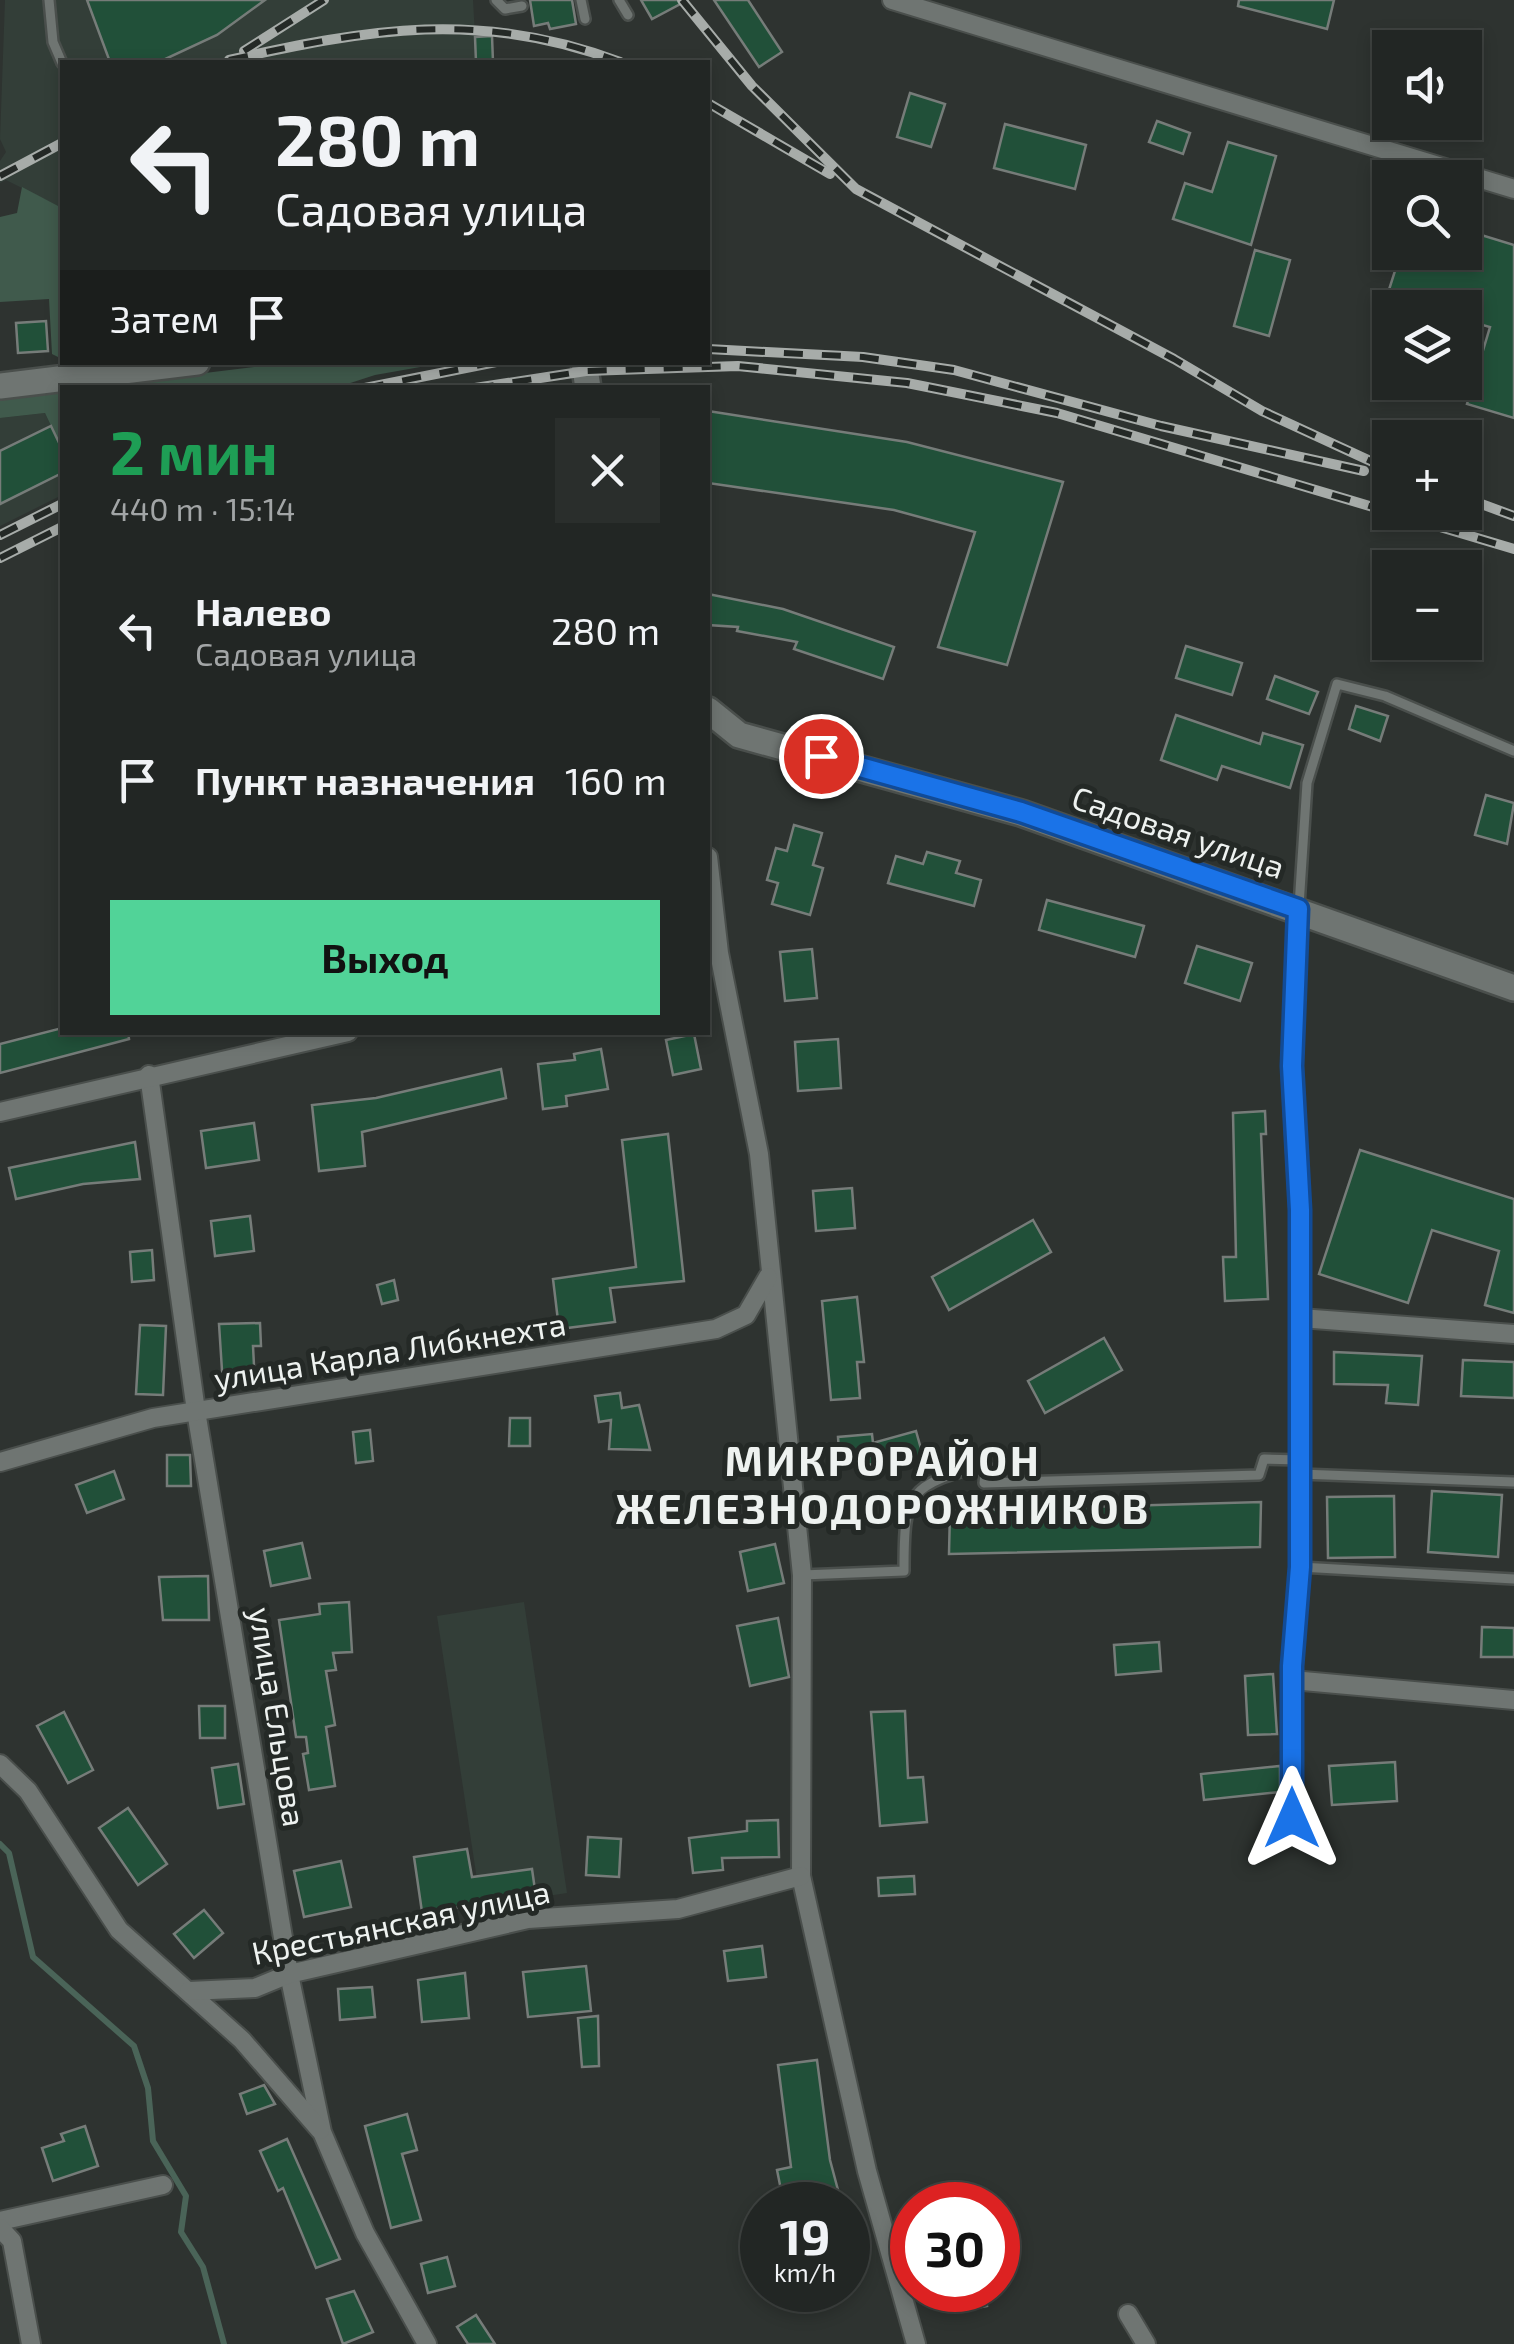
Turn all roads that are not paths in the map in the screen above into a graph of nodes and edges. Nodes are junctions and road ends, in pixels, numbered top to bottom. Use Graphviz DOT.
graph roads {
  1 [pos="49,0"];
  2 [pos="496,0"];
  3 [pos="582,0"];
  4 [pos="619,0"];
  5 [pos="892,0"];
  6 [pos="522,6"];
  7 [pos="628,15"];
  8 [pos="584,19"];
  9 [pos="60,60"];
  10 [pos="1514,189"];
  11 [pos="151,365"];
  12 [pos="0,386"];
  13 [pos="710,712"];
  14 [pos="1514,751"];
  15 [pos="710,889"];
  16 [pos="1298,909"];
  17 [pos="714,954"];
  18 [pos="1514,988"];
  19 [pos="334,1035"];
  20 [pos="149,1075"];
  21 [pos="0,1112"];
  22 [pos="768,1277"];
  23 [pos="1300,1318"];
  24 [pos="1514,1334"];
  25 [pos="196,1411"];
  26 [pos="0,1462"];
  27 [pos="1300,1467"];
  28 [pos="1514,1482"];
  29 [pos="1300,1567"];
  30 [pos="802,1575"];
  31 [pos="1514,1578"];
  32 [pos="1292,1680"];
  33 [pos="1514,1700"];
  34 [pos="0,1764"];
  35 [pos="1292,1818"];
  36 [pos="801,1876"];
  37 [pos="289,1974"];
  38 [pos="188,1991"];
  39 [pos="322,2132"];
  40 [pos="163,2185"];
  41 [pos="0,2224"];
  42 [pos="1128,2314"];
  43 [pos="31,2344"];
  44 [pos="427,2344"];
  45 [pos="916,2344"];
  46 [pos="1146,2344"];
  1 -- 9 [label="lane"];
  2 -- 6 [label="lane"];
  3 -- 8 [label="lane"];
  4 -- 7 [label="lane"];
  5 -- 10 [label="street"];
  11 -- 12 [label="street"];
  13 -- 16 [label="street, Садовая улица"];
  14 -- 16 [label="lane"];
  15 -- 17 [label="street"];
  16 -- 18 [label="street, Садовая улица"];
  16 -- 23 [label="street"];
  17 -- 22 [label="street"];
  19 -- 20 [label="street"];
  20 -- 21 [label="street"];
  20 -- 25 [label="street, улица Ельцова"];
  22 -- 25 [label="street, улица Карла Либкнехта"];
  22 -- 30 [label="street"];
  23 -- 24 [label="street"];
  23 -- 27 [label="street"];
  25 -- 26 [label="street, улица Карла Либкнехта"];
  25 -- 37 [label="street, улица Ельцова"];
  27 -- 28 [label="lane"];
  27 -- 29 [label="street"];
  27 -- 30 [label="lane"];
  29 -- 31 [label="lane"];
  29 -- 32 [label="street"];
  30 -- 36 [label="street"];
  32 -- 33 [label="street"];
  32 -- 35 [label="street"];
  34 -- 38 [label="street"];
  36 -- 37 [label="street, Крестьянская улица"];
  36 -- 45 [label="street"];
  37 -- 38 [label="street, Крестьянская улица"];
  37 -- 39 [label="street, улица Ельцова"];
  38 -- 39 [label="street"];
  39 -- 44 [label="street, улица Ельцова"];
  40 -- 41 [label="street"];
  41 -- 43 [label="street"];
  42 -- 46 [label="street"];
}
